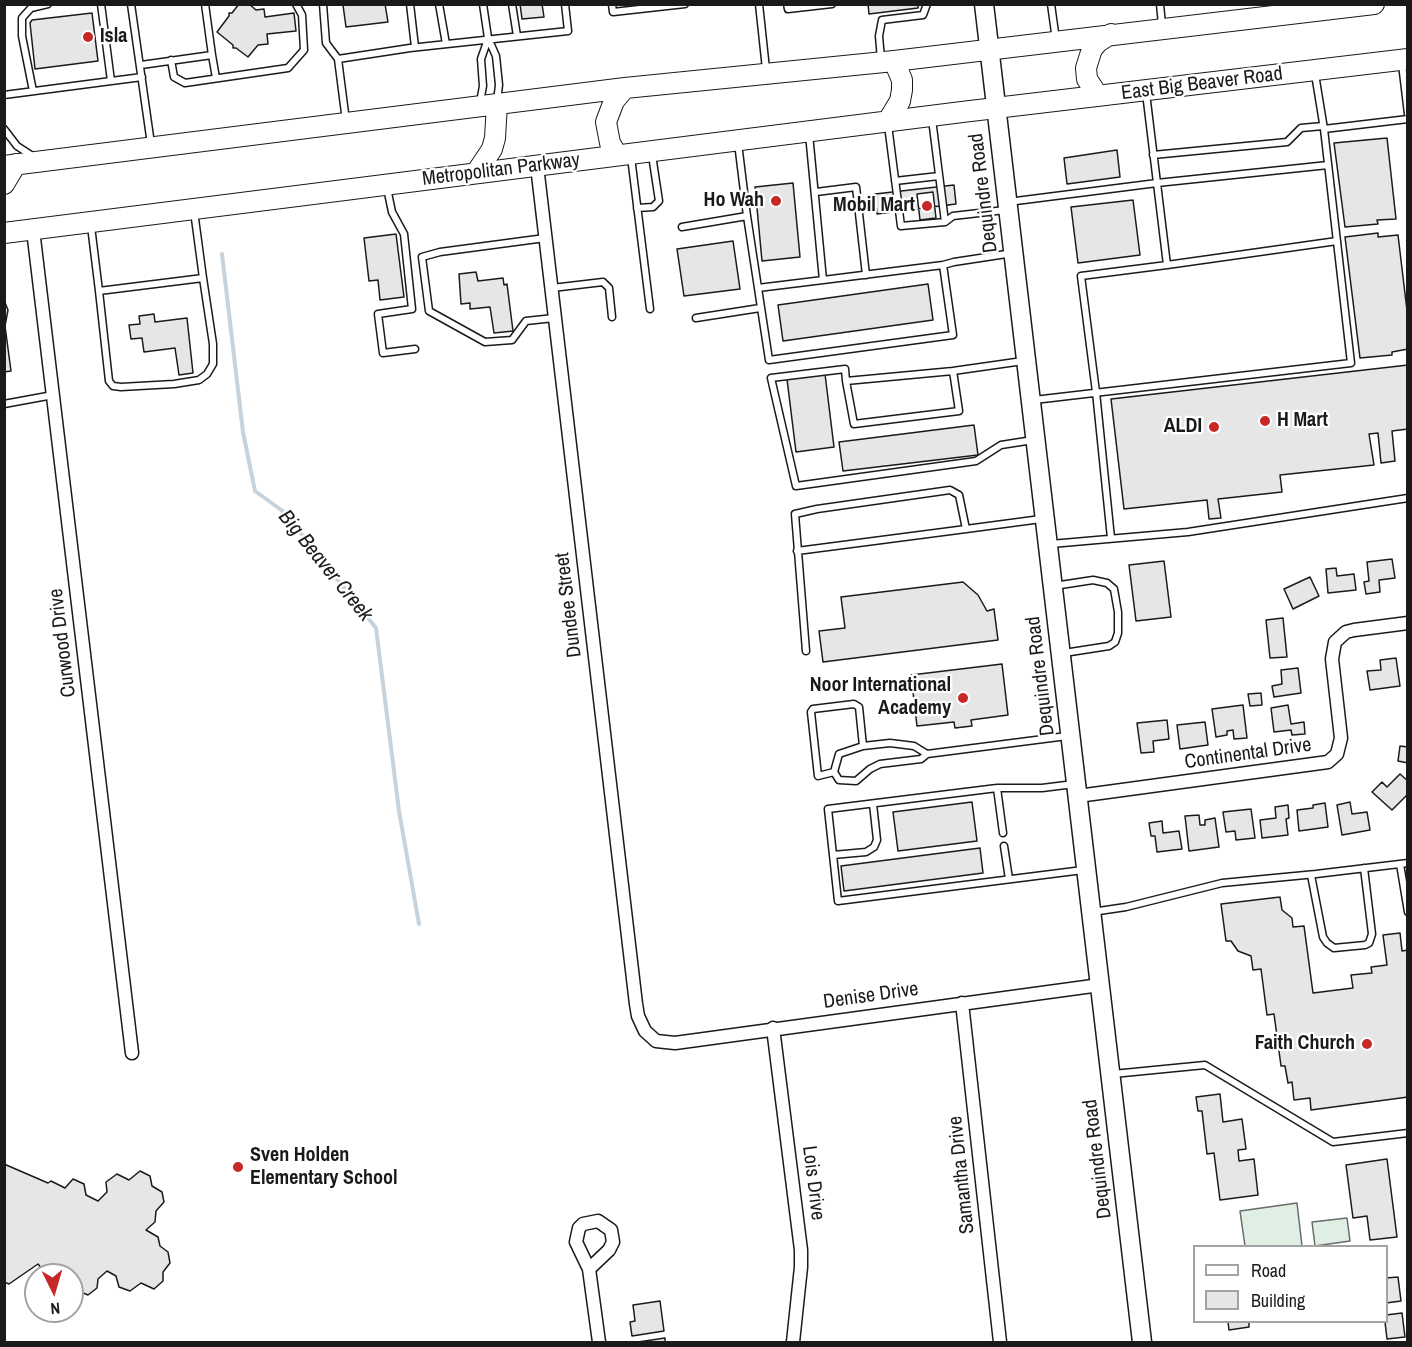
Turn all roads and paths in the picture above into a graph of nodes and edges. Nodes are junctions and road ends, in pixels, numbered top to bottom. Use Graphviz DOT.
graph roads {
  1 [pos="48,4"];
  2 [pos="100,4"];
  3 [pos="131,4"];
  4 [pos="205,4"];
  5 [pos="296,4"];
  6 [pos="323,4"];
  7 [pos="410,4"];
  8 [pos="440,4"];
  9 [pos="483,4"];
  10 [pos="512,4"];
  11 [pos="565,4"];
  12 [pos="612,4"];
  13 [pos="685,4"];
  14 [pos="759,4"];
  15 [pos="787,4"];
  16 [pos="832,4"];
  17 [pos="927,4"];
  18 [pos="984,4"];
  19 [pos="1051,4"];
  20 [pos="1160,4"];
  21 [pos="1374,4"];
  22 [pos="1162,29"];
  23 [pos="1111,34"];
  24 [pos="518,36"];
  25 [pos="488,38"];
  26 [pos="1056,41"];
  27 [pos="446,44"];
  28 [pos="415,47"];
  29 [pos="989,49"];
  30 [pos="212,55"];
  31 [pos="338,59"];
  32 [pos="171,60"];
  33 [pos="1404,60"];
  34 [pos="887,62"];
  35 [pos="141,65"];
  36 [pos="1314,71"];
  37 [pos="767,74"];
  38 [pos="142,77"];
  39 [pos="216,78"];
  40 [pos="111,81"];
  41 [pos="625,88"];
  42 [pos="33,91"];
  43 [pos="1146,91"];
  44 [pos="4,95"];
  45 [pos="1098,96"];
  46 [pos="488,105"];
  47 [pos="997,108"];
  48 [pos="1407,114"];
  49 [pos="932,116"];
  50 [pos="1407,119"];
  51 [pos="888,121"];
  52 [pos="346,123"];
  53 [pos="1323,128"];
  54 [pos="4,129"];
  55 [pos="808,131"];
  56 [pos="738,141"];
  57 [pos="151,148"];
  58 [pos="651,151"];
  59 [pos="624,155"];
  60 [pos="1153,155"];
  61 [pos="39,161"];
  62 [pos="10,165"];
  63 [pos="1328,165"];
  64 [pos="537,166"];
  65 [pos="476,173"];
  66 [pos="939,176"];
  67 [pos="896,181"];
  68 [pos="1157,183"];
  69 [pos="4,184"];
  70 [pos="387,185"];
  71 [pos="816,192"];
  72 [pos="1008,206"];
  73 [pos="194,208"];
  74 [pos="637,208"];
  75 [pos="747,216"];
  76 [pos="91,222"];
  77 [pos="945,222"];
  78 [pos="682,227"];
  79 [pos="7,228"];
  80 [pos="33,230"];
  81 [pos="545,238"];
  82 [pos="1337,241"];
  83 [pos="1014,253"];
  84 [pos="1167,265"];
  85 [pos="943,266"];
  86 [pos="866,275"];
  87 [pos="203,278"];
  88 [pos="823,280"];
  89 [pos="551,288"];
  90 [pos="758,288"];
  91 [pos="99,291"];
  92 [pos="760,308"];
  93 [pos="650,309"];
  94 [pos="612,317"];
  95 [pos="555,318"];
  96 [pos="696,318"];
  97 [pos="415,349"];
  98 [pos="1026,361"];
  99 [pos="953,371"];
  100 [pos="846,381"];
  101 [pos="1096,392"];
  102 [pos="53,395"];
  103 [pos="1031,401"];
  104 [pos="4,404"];
  105 [pos="1036,439"];
  106 [pos="1407,498"];
  107 [pos="1045,518"];
  108 [pos="966,529"];
  109 [pos="1111,538"];
  110 [pos="1048,544"];
  111 [pos="797,551"];
  112 [pos="1053,586"];
  113 [pos="1407,623"];
  114 [pos="806,651"];
  115 [pos="1061,654"];
  116 [pos="1071,735"];
  117 [pos="863,746"];
  118 [pos="927,754"];
  119 [pos="834,772"];
  120 [pos="997,788"];
  121 [pos="1077,790"];
  122 [pos="873,804"];
  123 [pos="1003,833"];
  124 [pos="1004,846"];
  125 [pos="833,855"];
  126 [pos="1404,863"];
  127 [pos="1364,868"];
  128 [pos="1086,870"];
  129 [pos="1311,875"];
  130 [pos="1009,879"];
  131 [pos="1091,912"];
  132 [pos="1407,912"];
  133 [pos="1100,986"];
  134 [pos="962,1003"];
  135 [pos="773,1028"];
  136 [pos="649,1036"];
  137 [pos="132,1053"];
  138 [pos="1111,1074"];
  139 [pos="1407,1133"];
  140 [pos="589,1269"];
  141 [pos="599,1342"];
  142 [pos="793,1342"];
  143 [pos="1000,1342"];
  144 [pos="1142,1342"];
  1 -- 42 [label="lane"];
  2 -- 40 [label="lane"];
  3 -- 35 [label="lane"];
  4 -- 30 [label="lane"];
  5 -- 39 [label="lane"];
  6 -- 31 [label="lane"];
  7 -- 28 [label="lane"];
  8 -- 27 [label="lane"];
  9 -- 25 [label="lane"];
  10 -- 24 [label="lane"];
  11 -- 24 [label="lane"];
  12 -- 13 [label="lane"];
  14 -- 37 [label="lane"];
  15 -- 16 [label="lane"];
  17 -- 34 [label="lane"];
  18 -- 29 [label="main road, Dequindre Road"];
  19 -- 26 [label="lane"];
  20 -- 22 [label="lane"];
  21 -- 22 [label="main road"];
  22 -- 23 [label="main road"];
  23 -- 26 [label="main road"];
  23 -- 45 [label="main road"];
  24 -- 25 [label="lane"];
  25 -- 27 [label="lane"];
  25 -- 46 [label="lane"];
  25 -- 46 [label="lane"];
  26 -- 29 [label="main road"];
  27 -- 28 [label="lane"];
  28 -- 31 [label="lane"];
  29 -- 34 [label="main road"];
  29 -- 47 [label="main road, Dequindre Road"];
  30 -- 32 [label="lane"];
  30 -- 39 [label="lane"];
  31 -- 52 [label="lane"];
  32 -- 35 [label="lane"];
  32 -- 39 [label="lane"];
  33 -- 36 [label="main road, East Big Beaver Road"];
  33 -- 48 [label="lane"];
  34 -- 37 [label="main road"];
  34 -- 51 [label="main road"];
  35 -- 38 [label="lane"];
  36 -- 43 [label="main road, East Big Beaver Road"];
  36 -- 53 [label="lane"];
  37 -- 41 [label="main road"];
  38 -- 40 [label="lane"];
  38 -- 57 [label="lane"];
  40 -- 42 [label="lane"];
  41 -- 46 [label="main road"];
  41 -- 59 [label="main road"];
  42 -- 44 [label="lane"];
  43 -- 45 [label="main road, East Big Beaver Road"];
  43 -- 60 [label="lane"];
  45 -- 47 [label="main road, East Big Beaver Road"];
  46 -- 52 [label="main road"];
  46 -- 65 [label="main road"];
  47 -- 49 [label="main road, Metropolitan Parkway"];
  47 -- 72 [label="main road, Dequindre Road"];
  49 -- 51 [label="main road, Metropolitan Parkway"];
  49 -- 66 [label="lane"];
  50 -- 53 [label="lane"];
  51 -- 55 [label="main road, Metropolitan Parkway"];
  51 -- 67 [label="lane"];
  52 -- 57 [label="main road"];
  53 -- 60 [label="lane"];
  53 -- 63 [label="lane"];
  54 -- 61 [label="lane"];
  55 -- 56 [label="main road, Metropolitan Parkway"];
  55 -- 71 [label="lane"];
  56 -- 58 [label="main road, Metropolitan Parkway"];
  56 -- 75 [label="lane"];
  57 -- 61 [label="main road"];
  58 -- 59 [label="main road, Metropolitan Parkway"];
  58 -- 74 [label="lane"];
  59 -- 64 [label="main road, Metropolitan Parkway"];
  59 -- 74 [label="lane"];
  60 -- 68 [label="lane"];
  61 -- 62 [label="main road"];
  62 -- 69 [label="main road"];
  63 -- 68 [label="lane"];
  63 -- 82 [label="lane"];
  64 -- 65 [label="main road, Metropolitan Parkway"];
  64 -- 81 [label="street, Dundee Street"];
  65 -- 70 [label="main road, Metropolitan Parkway"];
  66 -- 67 [label="lane"];
  66 -- 77 [label="lane"];
  67 -- 77 [label="lane"];
  68 -- 72 [label="lane"];
  68 -- 84 [label="lane"];
  70 -- 73 [label="main road, Metropolitan Parkway"];
  70 -- 97 [label="lane"];
  71 -- 86 [label="lane"];
  71 -- 88 [label="lane"];
  72 -- 77 [label="lane"];
  72 -- 83 [label="main road, Dequindre Road"];
  73 -- 76 [label="main road, Metropolitan Parkway"];
  73 -- 87 [label="lane"];
  74 -- 93 [label="lane"];
  75 -- 78 [label="lane"];
  75 -- 90 [label="lane"];
  76 -- 80 [label="main road, Metropolitan Parkway"];
  76 -- 91 [label="lane"];
  79 -- 80 [label="main road, Metropolitan Parkway"];
  80 -- 102 [label="street, Curwood Drive"];
  81 -- 89 [label="street, Dundee Street"];
  81 -- 95 [label="lane"];
  82 -- 84 [label="lane"];
  82 -- 101 [label="lane"];
  83 -- 85 [label="lane"];
  83 -- 98 [label="main road, Dequindre Road"];
  84 -- 101 [label="lane"];
  85 -- 86 [label="lane"];
  85 -- 92 [label="lane"];
  86 -- 88 [label="lane"];
  87 -- 91 [label="lane"];
  87 -- 91 [label="lane"];
  88 -- 90 [label="lane"];
  89 -- 94 [label="lane"];
  89 -- 95 [label="street, Dundee Street"];
  90 -- 92 [label="lane"];
  92 -- 96 [label="lane"];
  95 -- 136 [label="street, Dundee Street"];
  98 -- 99 [label="lane"];
  98 -- 103 [label="main road, Dequindre Road"];
  99 -- 100 [label="lane"];
  99 -- 100 [label="lane"];
  100 -- 105 [label="lane"];
  101 -- 103 [label="lane"];
  101 -- 109 [label="lane"];
  102 -- 104 [label="lane"];
  102 -- 137 [label="street, Curwood Drive"];
  103 -- 105 [label="main road, Dequindre Road"];
  105 -- 107 [label="main road, Dequindre Road"];
  106 -- 109 [label="lane"];
  107 -- 108 [label="lane"];
  107 -- 110 [label="main road, Dequindre Road"];
  108 -- 111 [label="lane"];
  108 -- 111 [label="lane"];
  109 -- 110 [label="lane"];
  110 -- 112 [label="main road, Dequindre Road"];
  111 -- 114 [label="lane"];
  112 -- 115 [label="main road, Dequindre Road"];
  112 -- 115 [label="lane"];
  113 -- 121 [label="street, Continental Drive"];
  115 -- 116 [label="main road, Dequindre Road"];
  116 -- 118 [label="lane"];
  116 -- 121 [label="main road, Dequindre Road"];
  117 -- 118 [label="lane"];
  117 -- 119 [label="lane"];
  117 -- 119 [label="lane"];
  118 -- 119 [label="lane"];
  120 -- 121 [label="lane"];
  120 -- 122 [label="lane"];
  120 -- 123 [label="lane"];
  121 -- 128 [label="main road, Dequindre Road"];
  122 -- 125 [label="lane"];
  122 -- 125 [label="lane"];
  124 -- 130 [label="lane"];
  125 -- 130 [label="lane"];
  126 -- 127 [label="lane"];
  126 -- 132 [label="lane"];
  127 -- 129 [label="lane"];
  127 -- 129 [label="lane"];
  128 -- 130 [label="lane"];
  128 -- 131 [label="main road, Dequindre Road"];
  129 -- 131 [label="lane"];
  131 -- 133 [label="main road, Dequindre Road"];
  133 -- 134 [label="street, Denise Drive"];
  133 -- 138 [label="main road, Dequindre Road"];
  134 -- 135 [label="street, Denise Drive"];
  134 -- 143 [label="street, Samantha Drive"];
  135 -- 136 [label="street, Denise Drive"];
  135 -- 142 [label="street, Lois Drive"];
  138 -- 139 [label="lane"];
  138 -- 144 [label="main road, Dequindre Road"];
  140 -- 141 [label="street"];
}
